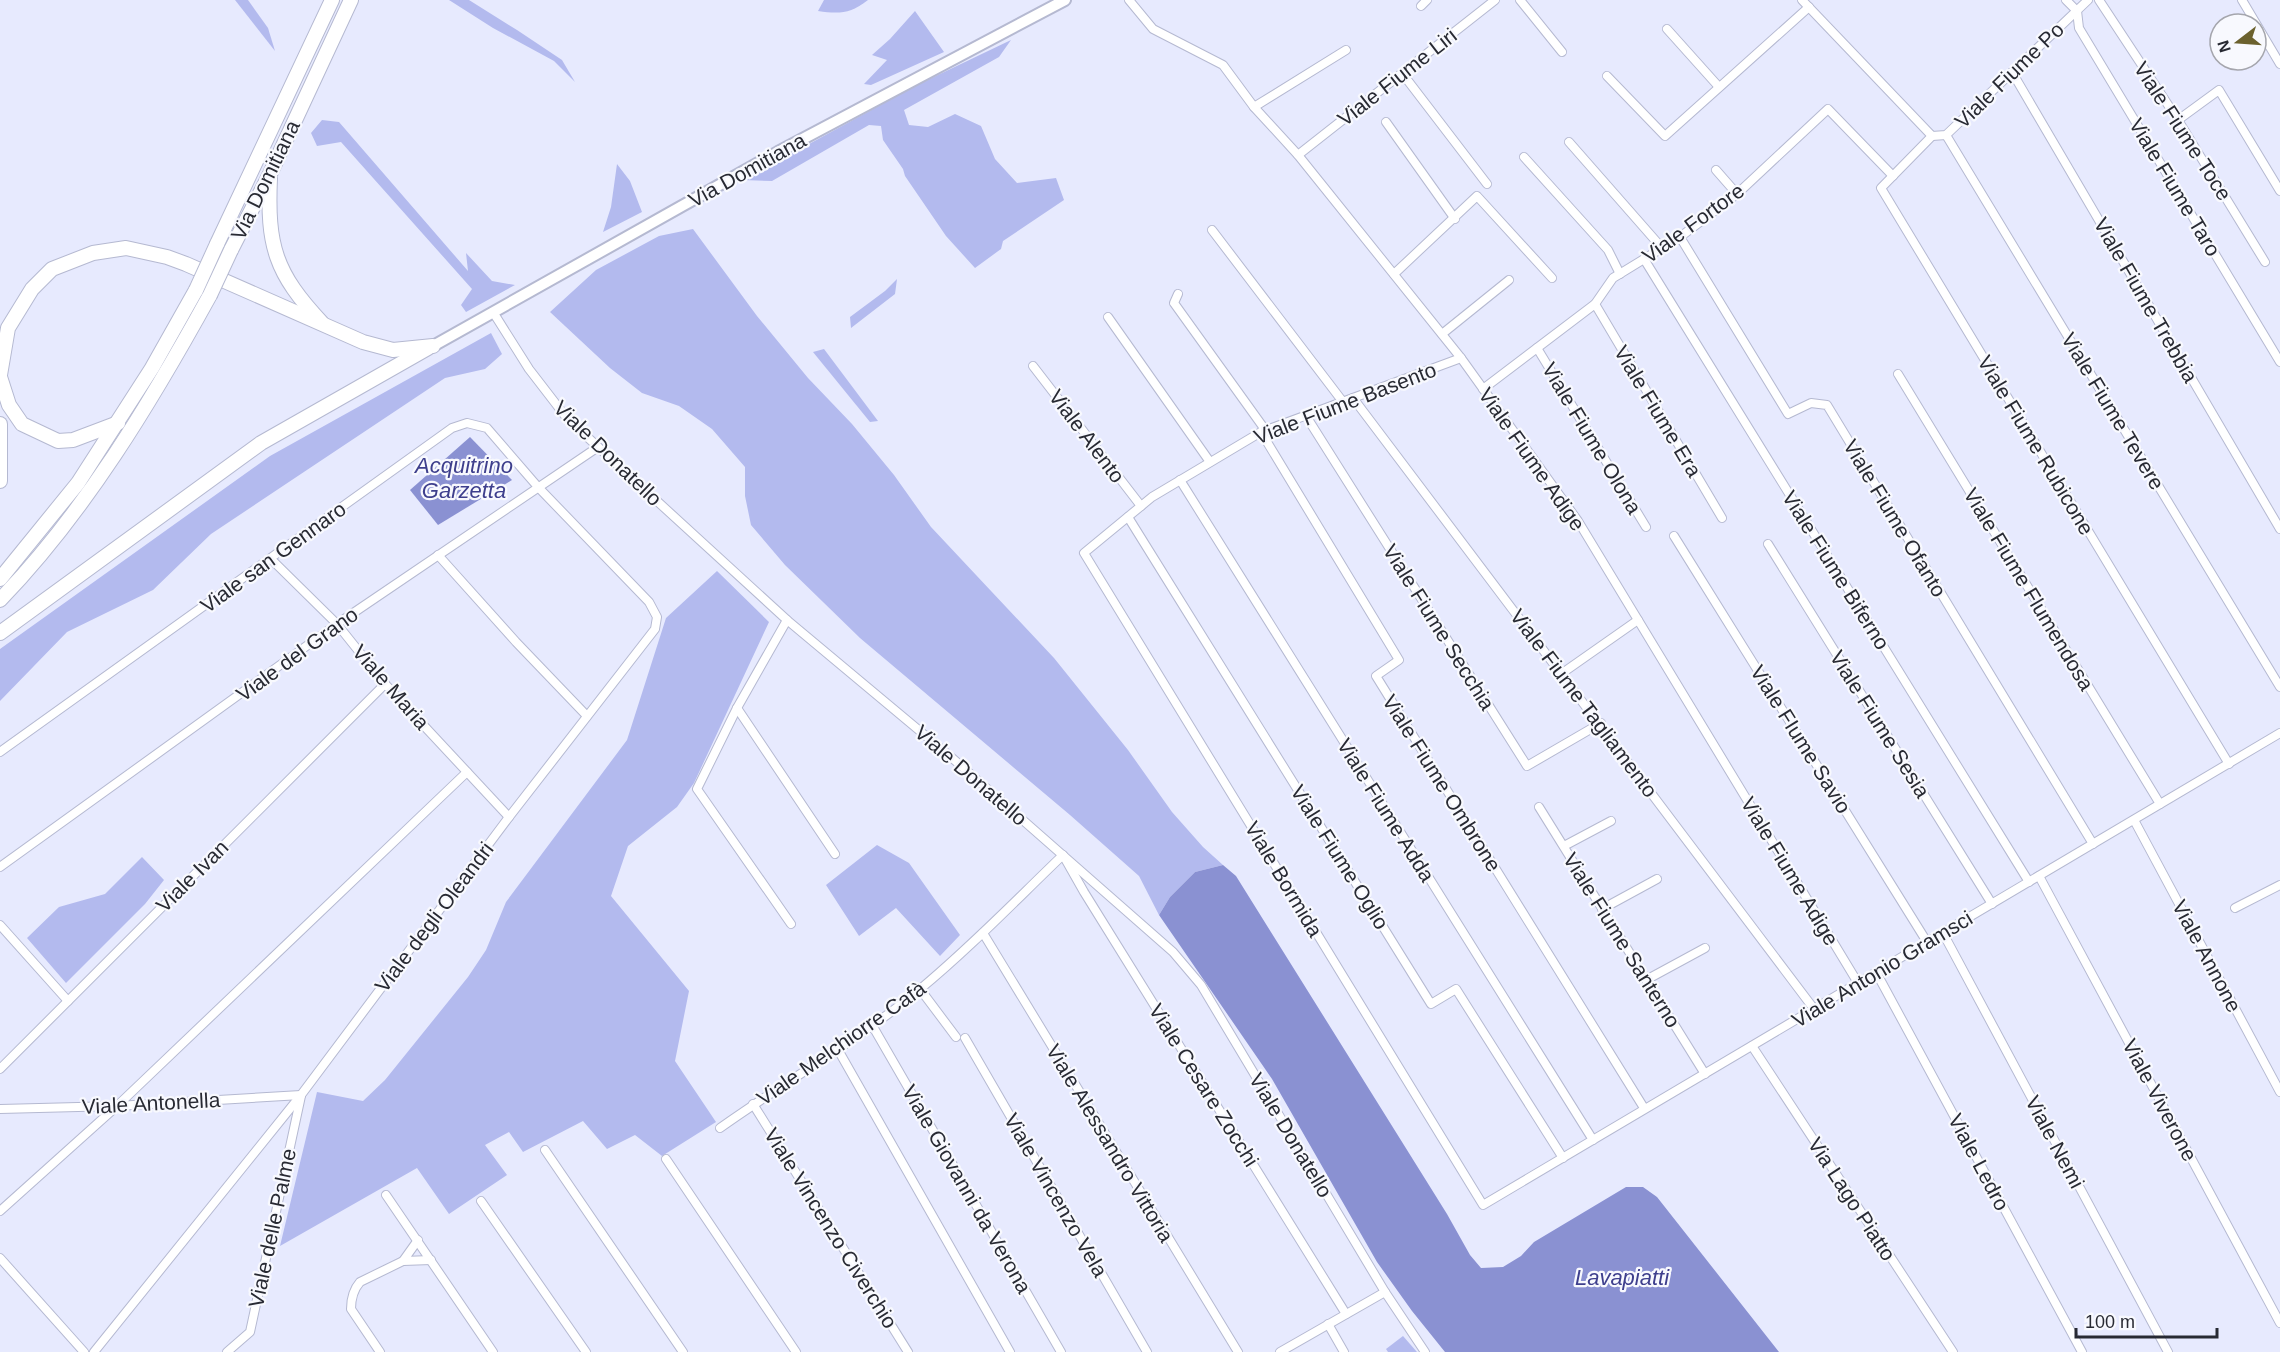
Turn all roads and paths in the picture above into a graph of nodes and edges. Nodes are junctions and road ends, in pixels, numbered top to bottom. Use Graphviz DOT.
graph roads {
  1 [pos="332,0"];
  2 [pos="351,0"];
  3 [pos="1065,0"];
  4 [pos="1129,0"];
  5 [pos="1495,0"];
  6 [pos="1520,0"];
  7 [pos="2066,0"];
  8 [pos="2088,0"];
  9 [pos="2099,0"];
  10 [pos="2242,0"];
  11 [pos="1805,2"];
  12 [pos="2077,10"];
  13 [pos="1667,29"];
  14 [pos="1346,50"];
  15 [pos="1562,52"];
  16 [pos="2280,64"];
  17 [pos="2012,72"];
  18 [pos="1402,73"];
  19 [pos="1607,76"];
  20 [pos="1719,87"];
  21 [pos="1254,106"];
  22 [pos="2178,120"];
  23 [pos="1386,122"];
  24 [pos="1946,135"];
  25 [pos="1932,136"];
  26 [pos="1569,142"];
  27 [pos="1298,154"];
  28 [pos="1524,158"];
  29 [pos="1716,170"];
  30 [pos="270,174"];
  31 [pos="1893,176"];
  32 [pos="1487,183"];
  33 [pos="2280,191"];
  34 [pos="1737,194"];
  35 [pos="1455,219"];
  36 [pos="1212,230"];
  37 [pos="1680,237"];
  38 [pos="1662,248"];
  39 [pos="1644,259"];
  40 [pos="2265,262"];
  41 [pos="1394,274"];
  42 [pos="1620,274"];
  43 [pos="1552,278"];
  44 [pos="1509,280"];
  45 [pos="1178,294"];
  46 [pos="1595,304"];
  47 [pos="494,312"];
  48 [pos="1108,317"];
  49 [pos="328,328"];
  50 [pos="1442,334"];
  51 [pos="433,346"];
  52 [pos="1537,348"];
  53 [pos="1461,357"];
  54 [pos="2280,362"];
  55 [pos="1034,366"];
  56 [pos="1898,374"];
  57 [pos="0,376"];
  58 [pos="1484,389"];
  59 [pos="1353,398"];
  60 [pos="1343,402"];
  61 [pos="1306,416"];
  62 [pos="118,423"];
  63 [pos="0,424"];
  64 [pos="1264,431"];
  65 [pos="598,447"];
  66 [pos="1210,462"];
  67 [pos="1180,480"];
  68 [pos="0,481"];
  69 [pos="538,487"];
  70 [pos="1141,506"];
  71 [pos="1128,517"];
  72 [pos="1722,518"];
  73 [pos="1646,527"];
  74 [pos="2280,529"];
  75 [pos="1674,537"];
  76 [pos="1768,544"];
  77 [pos="1084,554"];
  78 [pos="438,555"];
  79 [pos="271,559"];
  80 [pos="0,579"];
  81 [pos="0,600"];
  82 [pos="787,620"];
  83 [pos="1638,620"];
  84 [pos="337,624"];
  85 [pos="0,633"];
  86 [pos="1561,674"];
  87 [pos="385,684"];
  88 [pos="2280,687"];
  89 [pos="737,708"];
  90 [pos="587,716"];
  91 [pos="1601,723"];
  92 [pos="2280,733"];
  93 [pos="0,752"];
  94 [pos="2229,764"];
  95 [pos="467,772"];
  96 [pos="2160,804"];
  97 [pos="1539,807"];
  98 [pos="508,817"];
  99 [pos="2134,820"];
  100 [pos="1611,821"];
  101 [pos="2093,844"];
  102 [pos="1564,846"];
  103 [pos="835,854"];
  104 [pos="1063,855"];
  105 [pos="0,867"];
  106 [pos="2039,876"];
  107 [pos="1656,879"];
  108 [pos="2029,882"];
  109 [pos="2280,885"];
  110 [pos="1992,904"];
  111 [pos="2235,908"];
  112 [pos="1602,909"];
  113 [pos="790,924"];
  114 [pos="0,925"];
  115 [pos="983,933"];
  116 [pos="1943,933"];
  117 [pos="1927,942"];
  118 [pos="1705,948"];
  119 [pos="1876,972"];
  120 [pos="1646,980"];
  121 [pos="1858,983"];
  122 [pos="920,989"];
  123 [pos="68,1001"];
  124 [pos="1814,1009"];
  125 [pos="872,1025"];
  126 [pos="1752,1046"];
  127 [pos="837,1048"];
  128 [pos="0,1069"];
  129 [pos="1705,1074"];
  130 [pos="2280,1092"];
  131 [pos="301,1095"];
  132 [pos="753,1104"];
  133 [pos="117,1106"];
  134 [pos="1644,1108"];
  135 [pos="0,1109"];
  136 [pos="720,1128"];
  137 [pos="1593,1140"];
  138 [pos="545,1150"];
  139 [pos="1563,1158"];
  140 [pos="666,1159"];
  141 [pos="386,1195"];
  142 [pos="481,1201"];
  143 [pos="1484,1205"];
  144 [pos="0,1211"];
  145 [pos="418,1240"];
  146 [pos="0,1258"];
  147 [pos="431,1260"];
  148 [pos="403,1261"];
  149 [pos="1385,1292"];
  150 [pos="1346,1314"];
  151 [pos="2280,1323"];
  152 [pos="1328,1324"];
  153 [pos="84,1352"];
  154 [pos="93,1352"];
  155 [pos="227,1352"];
  156 [pos="380,1352"];
  157 [pos="493,1352"];
  158 [pos="586,1352"];
  159 [pos="683,1352"];
  160 [pos="796,1352"];
  161 [pos="908,1352"];
  162 [pos="1010,1352"];
  163 [pos="1062,1352"];
  164 [pos="1147,1352"];
  165 [pos="1238,1352"];
  166 [pos="1280,1352"];
  167 [pos="1344,1352"];
  168 [pos="1425,1352"];
  169 [pos="1953,1352"];
  170 [pos="2082,1352"];
  171 [pos="2168,1352"];
  1 -- 62 [label="highway, Via Domitiana, bridge"];
  2 -- 30 [label="highway, Via Domitiana"];
  3 -- 47 [label="street, Via Domitiana"];
  4 -- 21 [label="street, Viale Fiume Adige"];
  5 -- 18 [label="street, Viale Fiume Liri"];
  6 -- 15 [label="street"];
  7 -- 12 [label="street"];
  8 -- 12 [label="street, Viale Fiume Po"];
  9 -- 22 [label="street, Viale Fiume Toce"];
  10 -- 16 [label="street"];
  11 -- 20 [label="street"];
  11 -- 25 [label="street, Viale Fiume Po"];
  12 -- 17 [label="street, Viale Fiume Po"];
  12 -- 54 [label="street, Viale Fiume Taro"];
  13 -- 20 [label="street"];
  14 -- 21 [label="street"];
  17 -- 24 [label="street, Viale Fiume Po"];
  17 -- 74 [label="street, Viale Fiume Trebbia"];
  18 -- 27 [label="street, Viale Fiume Liri"];
  18 -- 32 [label="street"];
  19 -- 20 [label="street"];
  21 -- 27 [label="street, Viale Fiume Adige"];
  22 -- 33 [label="street"];
  22 -- 40 [label="street, Viale Fiume Toce"];
  23 -- 35 [label="street"];
  24 -- 25 [label="street, Viale Fiume Po"];
  24 -- 88 [label="street, Viale Fiume Tevere"];
  25 -- 31 [label="street"];
  26 -- 38 [label="street"];
  27 -- 41 [label="street, Viale Fiume Adige"];
  28 -- 42 [label="street"];
  29 -- 34 [label="street"];
  30 -- 49 [label="highway"];
  30 -- 81 [label="highway, Via Domitiana, bridge"];
  31 -- 34 [label="street, Viale Fortore"];
  31 -- 94 [label="street, Viale Fiume Rubicone"];
  34 -- 37 [label="street, Viale Fortore"];
  35 -- 41 [label="street"];
  35 -- 43 [label="street"];
  36 -- 60 [label="street"];
  37 -- 38 [label="street, Viale Fortore"];
  37 -- 101 [label="street, Viale Fiume Ofanto"];
  38 -- 39 [label="street, Viale Fortore"];
  39 -- 42 [label="street, Viale Fortore"];
  39 -- 108 [label="street, Viale Fiume Biferno"];
  41 -- 50 [label="street, Viale Fiume Adige"];
  42 -- 46 [label="street, Viale Fortore"];
  44 -- 50 [label="street"];
  45 -- 64 [label="street"];
  46 -- 52 [label="street, Viale Fortore"];
  46 -- 72 [label="street, Viale Fiume Era"];
  47 -- 51 [label="street, Via Domitiana"];
  47 -- 65 [label="street, Viale Donatello"];
  48 -- 66 [label="street"];
  49 -- 51 [label="highway"];
  49 -- 57 [label="highway"];
  50 -- 53 [label="street, Viale Fiume Adige"];
  51 -- 85 [label="highway"];
  52 -- 58 [label="street, Viale Fortore"];
  52 -- 73 [label="street, Viale Fiume Olona"];
  53 -- 58 [label="street, Viale Fiume Adige"];
  53 -- 59 [label="street, Viale Fiume Basento"];
  55 -- 70 [label="street, Viale Alento"];
  56 -- 96 [label="street, Viale Fiume Flumendosa"];
  57 -- 62 [label="highway"];
  58 -- 83 [label="street, Viale Fiume Adige"];
  59 -- 60 [label="street, Viale Fiume Basento"];
  59 -- 86 [label="street, Viale Fiume Tagliamento"];
  60 -- 61 [label="street, Viale Fiume Basento"];
  61 -- 64 [label="street, Viale Fiume Basento"];
  61 -- 91 [label="street, Viale Fiume Secchia"];
  62 -- 80 [label="highway, Via Domitiana"];
  63 -- 68 [label="highway"];
  64 -- 66 [label="street, Viale Fiume Basento"];
  64 -- 134 [label="street, Viale Fiume Ombrone"];
  65 -- 69 [label="street, Viale del Grano"];
  65 -- 82 [label="street, Viale Donatello"];
  66 -- 67 [label="street, Viale Fiume Basento"];
  67 -- 70 [label="street, Viale Fiume Basento"];
  67 -- 137 [label="street, Viale Fiume Adda"];
  69 -- 78 [label="street, Viale del Grano"];
  69 -- 79 [label="street, Viale san Gennaro"];
  69 -- 90 [label="street, Viale degli Oleandri"];
  70 -- 71 [label="street, Viale Fiume Basento"];
  71 -- 77 [label="street, Viale Fiume Basento"];
  71 -- 139 [label="street, Viale Fiume Oglio"];
  75 -- 117 [label="street, Viale FIume Savio"];
  76 -- 110 [label="street, Viale Fiume Sesia"];
  77 -- 143 [label="street, Viale Bormida"];
  78 -- 84 [label="street, Viale del Grano"];
  78 -- 90 [label="street"];
  79 -- 84 [label="street, Viale Maria"];
  79 -- 93 [label="street, Viale san Gennaro"];
  82 -- 89 [label="street"];
  82 -- 104 [label="street, Viale Donatello"];
  83 -- 86 [label="street"];
  83 -- 121 [label="street, Viale Fiume Adige"];
  84 -- 87 [label="street, Viale Maria"];
  84 -- 105 [label="street, Viale del Grano"];
  86 -- 91 [label="street, Viale Fiume Tagliamento"];
  87 -- 95 [label="street, Viale Maria"];
  87 -- 123 [label="street, Viale Ivan"];
  89 -- 103 [label="street"];
  89 -- 113 [label="street"];
  90 -- 98 [label="street, Viale degli Oleandri"];
  91 -- 124 [label="street, Viale Fiume Tagliamento"];
  92 -- 94 [label="street, Viale Antonio Gramsci"];
  94 -- 96 [label="street, Viale Antonio Gramsci"];
  95 -- 98 [label="street, Viale Maria"];
  95 -- 133 [label="street"];
  96 -- 99 [label="street, Viale Antonio Gramsci"];
  97 -- 102 [label="street, Viale Fiume Santerno"];
  98 -- 131 [label="street, Viale degli Oleandri"];
  99 -- 101 [label="street, Viale Antonio Gramsci"];
  99 -- 130 [label="street, Viale Annone"];
  100 -- 102 [label="street"];
  101 -- 106 [label="street, Viale Antonio Gramsci"];
  102 -- 112 [label="street, Viale Fiume Santerno"];
  104 -- 115 [label="street, Viale Melchiorre Cafà"];
  104 -- 149 [label="street, Viale Donatello"];
  104 -- 150 [label="street, Viale Cesare Zocchi"];
  106 -- 108 [label="street, Viale Antonio Gramsci"];
  106 -- 151 [label="street, Viale Viverone"];
  107 -- 112 [label="street"];
  108 -- 110 [label="street, Viale Antonio Gramsci"];
  109 -- 111 [label="street"];
  110 -- 116 [label="street, Viale Antonio Gramsci"];
  112 -- 120 [label="street, Viale Fiume Santerno"];
  114 -- 123 [label="street"];
  115 -- 122 [label="street, Viale Melchiorre Cafà"];
  115 -- 165 [label="street, Viale Alessandro Vittoria"];
  116 -- 117 [label="street, Viale Antonio Gramsci"];
  116 -- 171 [label="street, Viale Nemi"];
  117 -- 119 [label="street, Viale Antonio Gramsci"];
  118 -- 120 [label="street"];
  119 -- 121 [label="street, Viale Antonio Gramsci"];
  119 -- 170 [label="street, Viale Ledro"];
  120 -- 129 [label="street, Viale Fiume Santerno"];
  121 -- 124 [label="street, Viale Antonio Gramsci"];
  122 -- 125 [label="street, Viale Melchiorre Cafà"];
  122 -- 164 [label="street, Viale Vincenzo Vela"];
  123 -- 128 [label="street, Viale Ivan"];
  124 -- 126 [label="street, Viale Antonio Gramsci"];
  125 -- 127 [label="street, Viale Melchiorre Cafà"];
  125 -- 163 [label="street, Viale Giovanni da Verona"];
  126 -- 129 [label="street, Viale Antonio Gramsci"];
  126 -- 169 [label="street, Via Lago Piatto"];
  127 -- 132 [label="street, Viale Melchiorre Cafà"];
  127 -- 162 [label="street"];
  129 -- 134 [label="street, Viale Antonio Gramsci"];
  131 -- 133 [label="street, Viale Antonella"];
  131 -- 154 [label="street, Viale degli Oleandri"];
  131 -- 155 [label="street, Viale delle Palme"];
  132 -- 136 [label="street, Viale Melchiorre Cafà"];
  132 -- 161 [label="street, Viale Vincenzo Civerchio"];
  133 -- 135 [label="street, Viale Antonella"];
  133 -- 144 [label="street"];
  134 -- 137 [label="street, Viale Antonio Gramsci"];
  137 -- 139 [label="street, Viale Antonio Gramsci"];
  138 -- 159 [label="street"];
  139 -- 143 [label="street, Viale Antonio Gramsci"];
  140 -- 160 [label="street"];
  141 -- 145 [label="street"];
  142 -- 158 [label="street"];
  145 -- 147 [label="street"];
  145 -- 148 [label="street"];
  146 -- 153 [label="street"];
  147 -- 148 [label="street"];
  147 -- 157 [label="street"];
  148 -- 156 [label="street"];
  149 -- 150 [label="street"];
  149 -- 168 [label="street, Viale Donatello"];
  150 -- 152 [label="street"];
  152 -- 166 [label="street"];
  152 -- 167 [label="street"];
}
